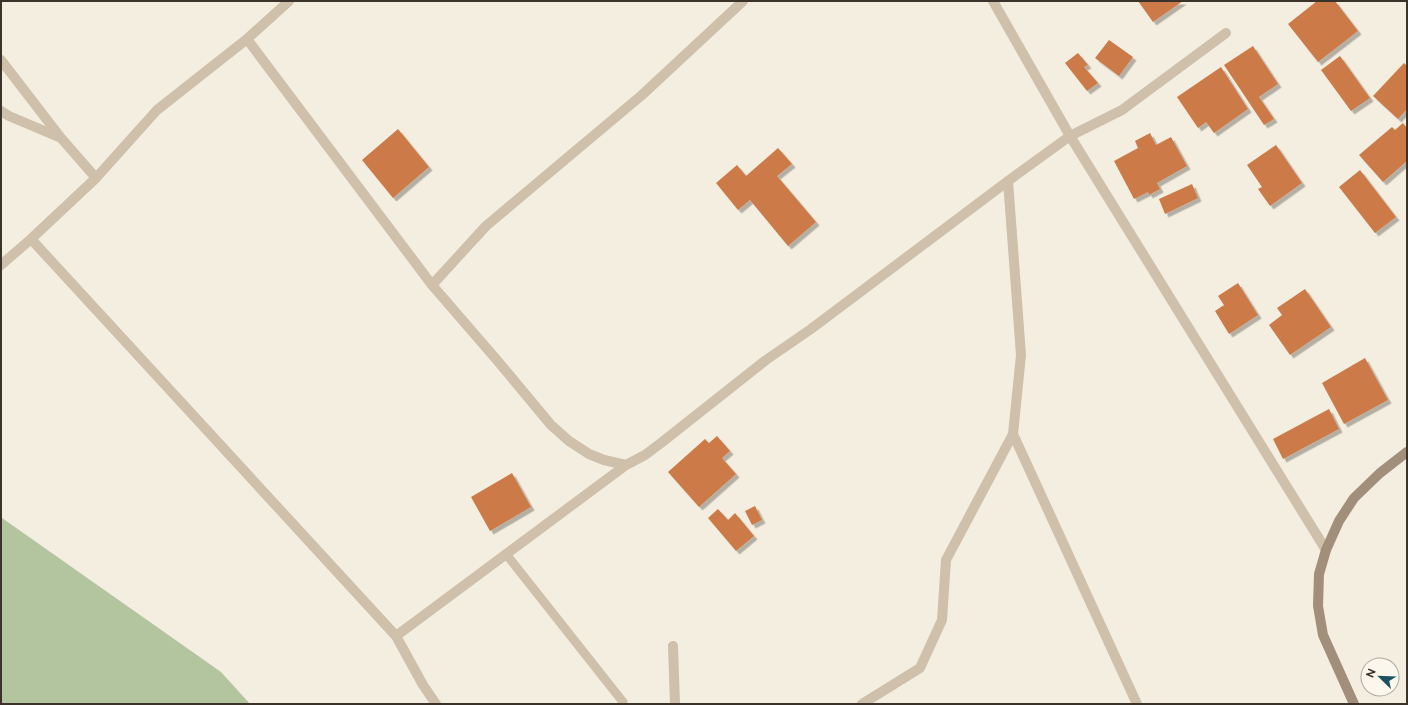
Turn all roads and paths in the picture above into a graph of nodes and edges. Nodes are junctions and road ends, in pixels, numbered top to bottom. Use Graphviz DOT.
graph roads {
  1 [pos="289,1"];
  2 [pos="743,1"];
  3 [pos="993,1"];
  4 [pos="1226,33"];
  5 [pos="247,39"];
  6 [pos="1,60"];
  7 [pos="1,111"];
  8 [pos="1070,136"];
  9 [pos="61,138"];
  10 [pos="96,178"];
  11 [pos="1008,181"];
  12 [pos="31,239"];
  13 [pos="1,265"];
  14 [pos="432,285"];
  15 [pos="1013,434"];
  16 [pos="1407,452"];
  17 [pos="626,465"];
  18 [pos="1326,550"];
  19 [pos="506,554"];
  20 [pos="396,636"];
  21 [pos="673,646"];
  22 [pos="623,702"];
  23 [pos="866,703"];
  24 [pos="436,704"];
  25 [pos="675,704"];
  26 [pos="1137,704"];
  27 [pos="1354,704"];
  1 -- 5 [label="street"];
  2 -- 14 [label="street"];
  3 -- 8 [label="street"];
  4 -- 8 [label="street"];
  5 -- 10 [label="street"];
  5 -- 14 [label="street"];
  6 -- 9 [label="street"];
  7 -- 9 [label="street"];
  8 -- 11 [label="street"];
  8 -- 18 [label="street"];
  9 -- 10 [label="street"];
  10 -- 12 [label="street"];
  11 -- 15 [label="street"];
  11 -- 17 [label="street"];
  12 -- 13 [label="street"];
  12 -- 20 [label="street"];
  14 -- 17 [label="street"];
  15 -- 23 [label="street"];
  15 -- 26 [label="street"];
  16 -- 18 [label="street"];
  17 -- 19 [label="street"];
  18 -- 27 [label="street"];
  19 -- 20 [label="street"];
  19 -- 22 [label="lane"];
  20 -- 24 [label="street"];
  21 -- 25 [label="street"];
}
